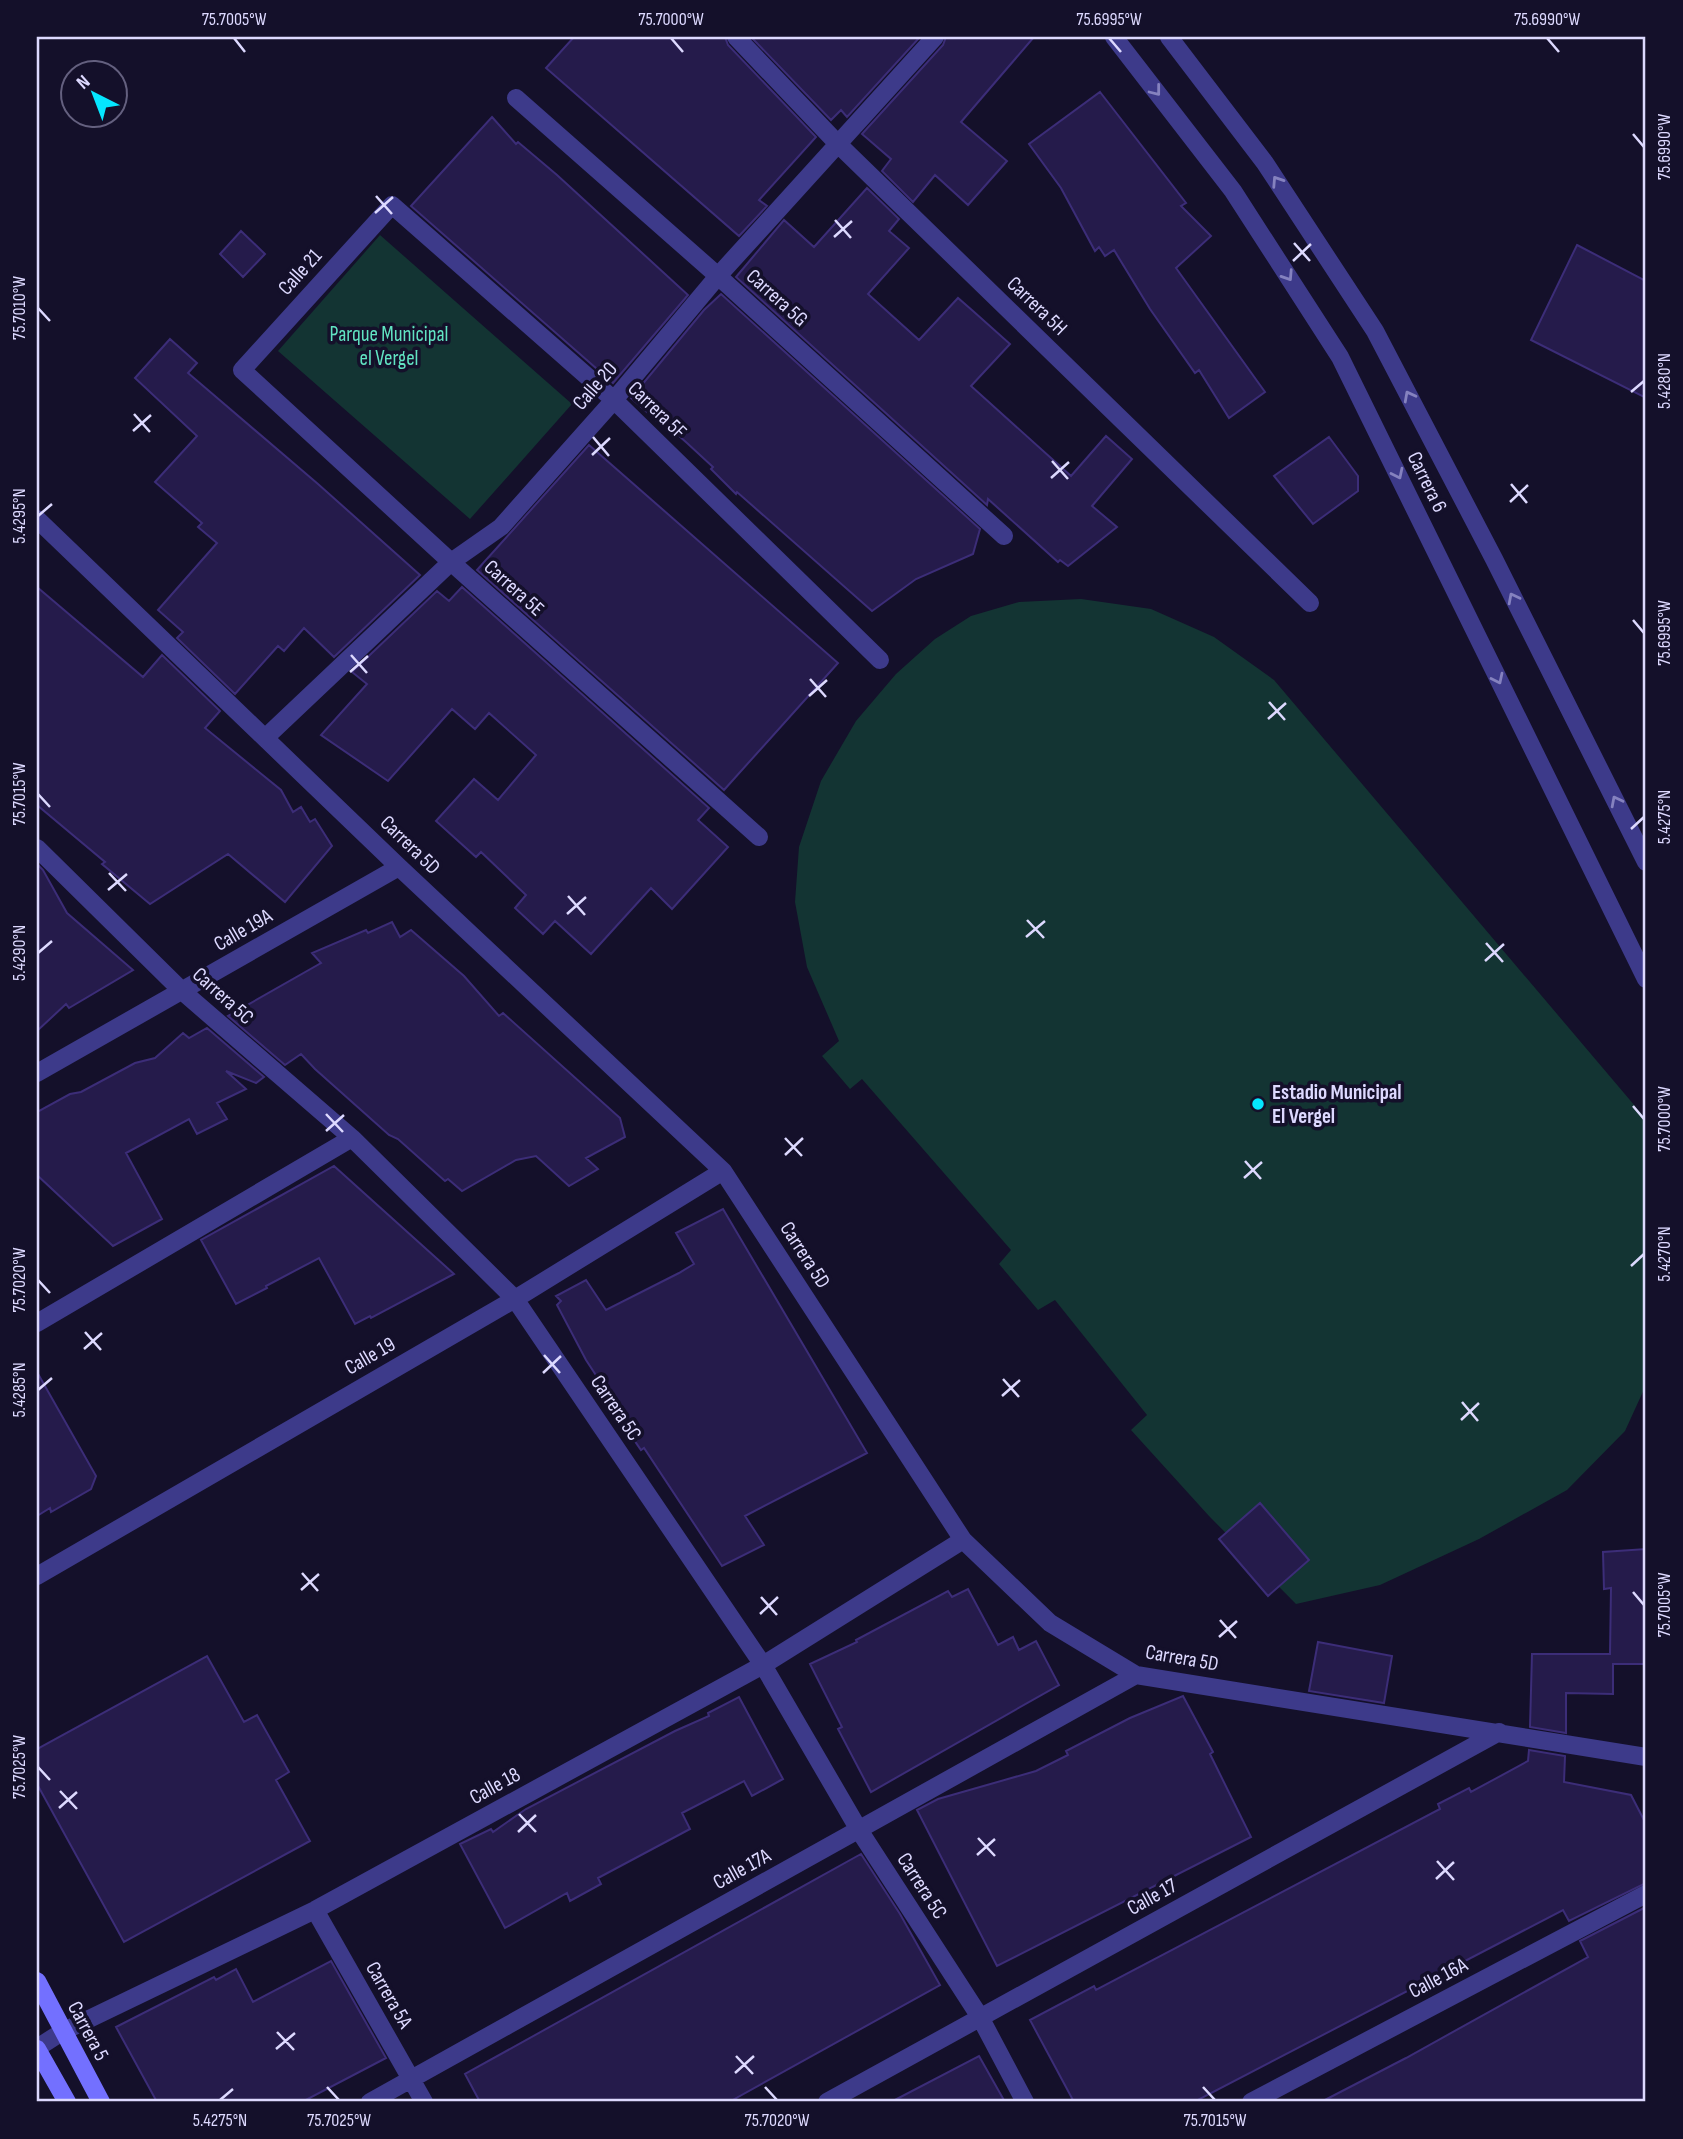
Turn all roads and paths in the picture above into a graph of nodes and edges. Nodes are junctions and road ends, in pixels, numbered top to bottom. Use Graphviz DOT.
graph roads {
  1 [pos="736,37"];
  2 [pos="935,37"];
  3 [pos="1114,37"];
  4 [pos="1169,37"];
  5 [pos="516,98"];
  6 [pos="837,143"];
  7 [pos="392,205"];
  8 [pos="718,276"];
  9 [pos="242,370"];
  10 [pos="614,400"];
  11 [pos="37,519"];
  12 [pos="44,536"];
  13 [pos="1004,536"];
  14 [pos="451,562"];
  15 [pos="1310,603"];
  16 [pos="880,660"];
  17 [pos="265,738"];
  18 [pos="759,836"];
  19 [pos="37,848"];
  20 [pos="1646,862"];
  21 [pos="399,867"];
  22 [pos="1646,979"];
  23 [pos="183,991"];
  24 [pos="37,1073"];
  25 [pos="352,1138"];
  26 [pos="723,1171"];
  27 [pos="515,1299"];
  28 [pos="37,1323"];
  29 [pos="963,1540"];
  30 [pos="37,1576"];
  31 [pos="763,1665"];
  32 [pos="1136,1675"];
  33 [pos="1499,1732"];
  34 [pos="1646,1757"];
  35 [pos="859,1830"];
  36 [pos="1646,1894"];
  37 [pos="315,1910"];
  38 [pos="37,1981"];
  39 [pos="979,2017"];
  40 [pos="62,2032"];
  41 [pos="37,2049"];
  42 [pos="411,2080"];
  43 [pos="67,2102"];
  44 [pos="101,2102"];
  45 [pos="370,2102"];
  46 [pos="424,2102"];
  47 [pos="827,2102"];
  48 [pos="1025,2102"];
  49 [pos="1251,2102"];
  1 -- 6 [label="street, Carrera 5H"];
  2 -- 6 [label="street, Calle 20"];
  3 -- 22 [label="street, Carrera 6, one-way"];
  20 -- 4 [label="street, Carrera 6, one-way"];
  5 -- 8 [label="street, Carrera 5G"];
  6 -- 8 [label="street, Calle 20"];
  6 -- 15 [label="street, Carrera 5H"];
  7 -- 9 [label="street, Calle 21"];
  7 -- 10 [label="street, Carrera 5F"];
  8 -- 10 [label="street, Calle 20"];
  8 -- 13 [label="street, Carrera 5G"];
  9 -- 14 [label="street, Carrera 5E"];
  10 -- 14 [label="street, Calle 20"];
  10 -- 16 [label="street, Carrera 5F"];
  11 -- 12 [label="street, Carrera 5D"];
  12 -- 17 [label="street, Carrera 5D"];
  14 -- 17 [label="street, Calle 20"];
  14 -- 18 [label="street, Carrera 5E"];
  17 -- 21 [label="street, Carrera 5D"];
  19 -- 23 [label="street, Carrera 5C"];
  21 -- 23 [label="street, Calle 19A"];
  21 -- 26 [label="street, Carrera 5D"];
  23 -- 24 [label="street, Calle 19A"];
  23 -- 25 [label="street, Carrera 5C"];
  25 -- 27 [label="street, Carrera 5C"];
  25 -- 28 [label="street"];
  26 -- 27 [label="street, Calle 19"];
  26 -- 29 [label="street, Carrera 5D"];
  27 -- 30 [label="street, Calle 19"];
  27 -- 31 [label="street, Carrera 5C"];
  29 -- 31 [label="street, Calle 18"];
  29 -- 32 [label="street, Carrera 5D"];
  31 -- 35 [label="street, Carrera 5C"];
  31 -- 37 [label="street, Calle 18"];
  32 -- 33 [label="street, Carrera 5D"];
  32 -- 35 [label="street, Calle 17A"];
  33 -- 34 [label="street, Carrera 5D"];
  33 -- 39 [label="street, Calle 17"];
  35 -- 39 [label="street, Carrera 5C"];
  35 -- 42 [label="street, Calle 17A"];
  36 -- 49 [label="street, Calle 16A"];
  37 -- 40 [label="street, Calle 18"];
  37 -- 42 [label="street, Carrera 5A"];
  38 -- 40 [label="street, Carrera 5"];
  39 -- 47 [label="street, Calle 17"];
  39 -- 48 [label="street, Carrera 5C"];
  40 -- 41 [label="street, Calle 18"];
  40 -- 44 [label="street, Carrera 5"];
  41 -- 43 [label="street"];
  42 -- 45 [label="street, Calle 17A"];
  42 -- 46 [label="street, Carrera 5A"];
}
